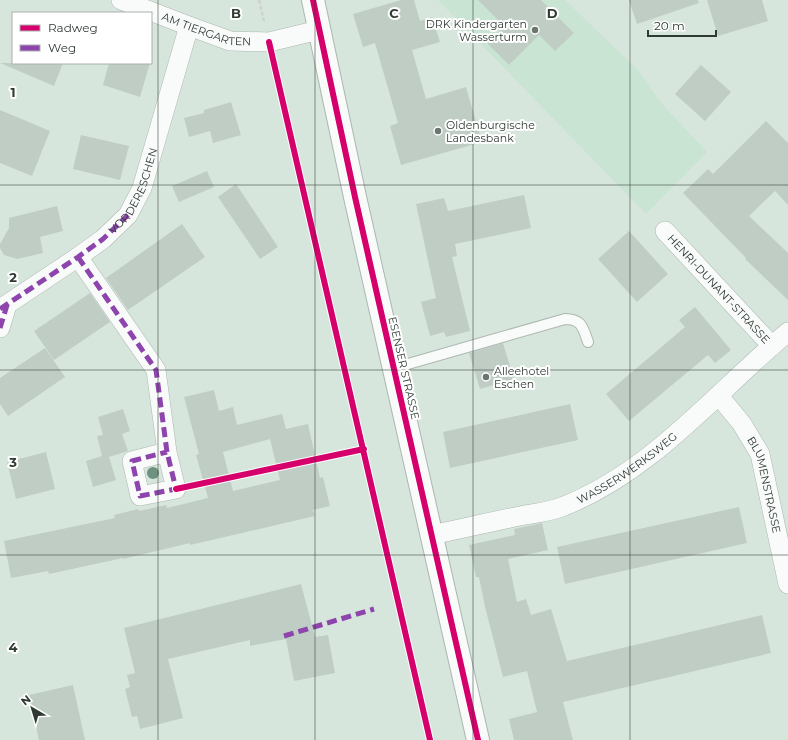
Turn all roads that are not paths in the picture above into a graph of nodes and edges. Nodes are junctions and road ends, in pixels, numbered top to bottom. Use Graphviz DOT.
graph roads {
  1 [pos="121,0"];
  2 [pos="313,0"];
  3 [pos="189,26"];
  4 [pos="319,30"];
  5 [pos="665,232"];
  6 [pos="78,257"];
  7 [pos="4,307"];
  8 [pos="0,328"];
  9 [pos="788,332"];
  10 [pos="588,342"];
  11 [pos="772,346"];
  12 [pos="394,368"];
  13 [pos="719,396"];
  14 [pos="167,452"];
  15 [pos="431,534"];
  16 [pos="788,584"];
  17 [pos="478,740"];
  1 -- 3 [label="street, AM TIERGARTEN"];
  2 -- 4 [label="main road, ESENSER STRASSE"];
  3 -- 4 [label="street, AM TIERGARTEN"];
  3 -- 6 [label="street, VORDERESCHEN"];
  4 -- 12 [label="main road, ESENSER STRASSE"];
  5 -- 11 [label="street, HENRI-DUNANT-STRASSE"];
  6 -- 7 [label="street, VORDERESCHEN"];
  6 -- 14 [label="street"];
  7 -- 8 [label="street, VORDERESCHEN"];
  9 -- 11 [label="street, WASSERWERKSWEG"];
  10 -- 12 [label="lane"];
  11 -- 13 [label="street, WASSERWERKSWEG"];
  12 -- 15 [label="main road, ESENSER STRASSE"];
  13 -- 15 [label="street, WASSERWERKSWEG"];
  13 -- 16 [label="street, BLUMENSTRASSE"];
  15 -- 17 [label="main road, ESENSER STRASSE"];
}
